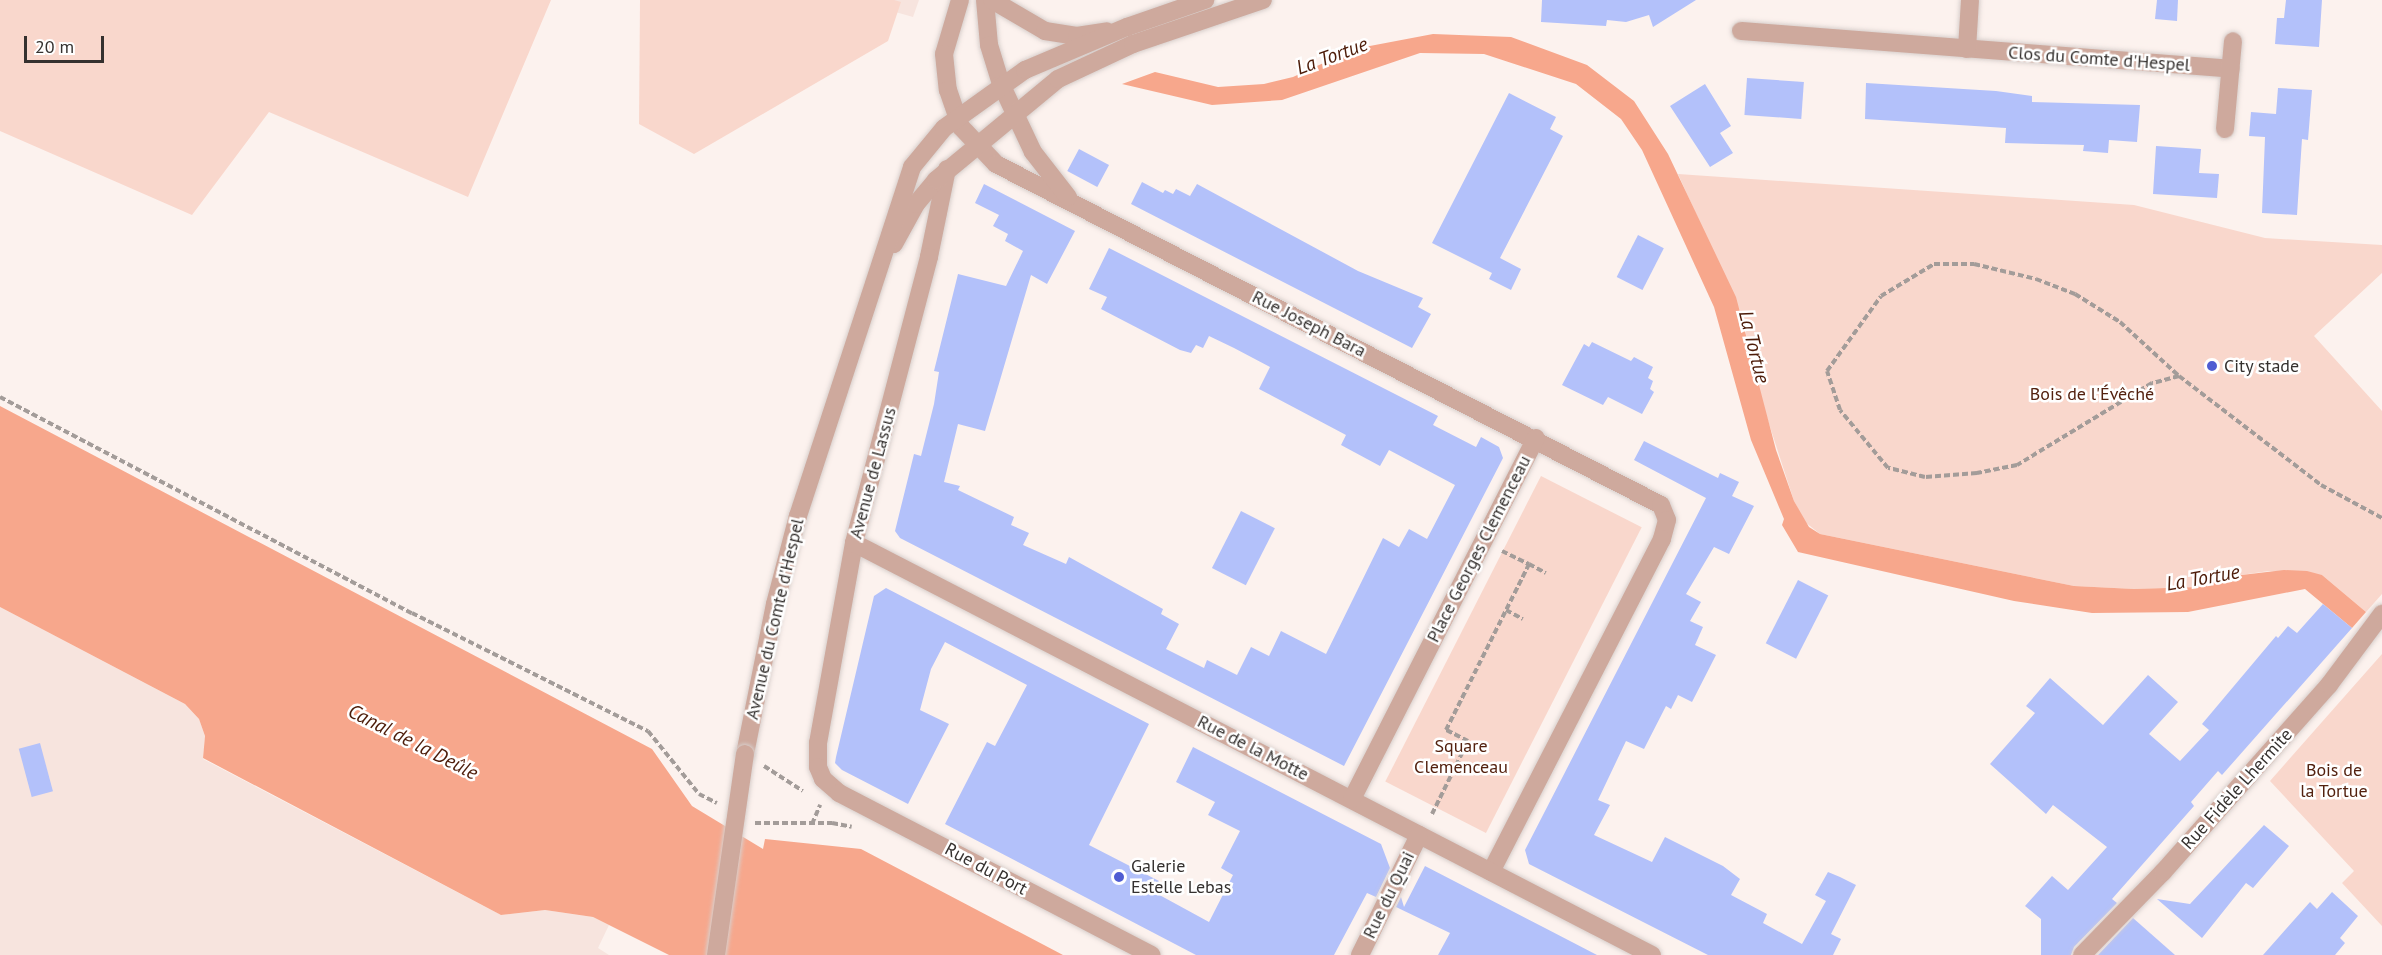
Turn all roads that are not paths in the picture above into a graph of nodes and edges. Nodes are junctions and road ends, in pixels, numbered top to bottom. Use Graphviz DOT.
graph roads {
  1 [pos="960,0"];
  2 [pos="985,0"];
  3 [pos="992,0"];
  4 [pos="1205,0"];
  5 [pos="1263,0"];
  6 [pos="1970,0"];
  7 [pos="1126,27"];
  8 [pos="1741,31"];
  9 [pos="2234,41"];
  10 [pos="1967,49"];
  11 [pos="2231,69"];
  12 [pos="1001,84"];
  13 [pos="1014,113"];
  14 [pos="956,118"];
  15 [pos="2224,129"];
  16 [pos="974,145"];
  17 [pos="947,169"];
  18 [pos="1083,210"];
  19 [pos="872,292"];
  20 [pos="1536,438"];
  21 [pos="854,543"];
  22 [pos="2382,614"];
  23 [pos="823,779"];
  24 [pos="1352,799"];
  25 [pos="1419,834"];
  26 [pos="1491,872"];
  27 [pos="716,955"];
  28 [pos="1151,955"];
  29 [pos="1359,955"];
  30 [pos="1652,955"];
  31 [pos="2082,955"];
  1 -- 14 [label="street"];
  2 -- 12 [label="street"];
  3 -- 7 [label="street"];
  4 -- 7 [label="street, Avenue du Comte d'Hespel"];
  5 -- 13 [label="street, Avenue du Comte d'Hespel"];
  6 -- 10 [label="street"];
  7 -- 12 [label="street, Avenue du Comte d'Hespel"];
  8 -- 10 [label="street, Clos du Comte d'Hespel"];
  9 -- 11 [label="street"];
  10 -- 11 [label="street, Clos du Comte d'Hespel"];
  11 -- 15 [label="street"];
  12 -- 13 [label="street, Rue Joseph Bara"];
  12 -- 14 [label="street, Avenue du Comte d'Hespel"];
  13 -- 16 [label="street, Avenue du Comte d'Hespel"];
  13 -- 18 [label="street, Rue Joseph Bara"];
  14 -- 16 [label="street, Rue Joseph Bara"];
  14 -- 19 [label="street, Avenue du Comte d'Hespel"];
  16 -- 17 [label="street, Avenue du Comte d'Hespel"];
  16 -- 18 [label="street, Rue Joseph Bara"];
  17 -- 19 [label="street, Avenue du Comte d'Hespel"];
  17 -- 21 [label="street, Avenue de Lassus"];
  18 -- 20 [label="street, Rue Joseph Bara"];
  19 -- 27 [label="street, Avenue du Comte d'Hespel, bridge"];
  20 -- 24 [label="street, Place Georges Clemenceau"];
  20 -- 26 [label="street, Place Georges Clemenceau"];
  21 -- 23 [label="street, Avenue de Lassus"];
  21 -- 24 [label="street, Rue de la Motte"];
  22 -- 31 [label="street, Rue Fidèle Lhermite"];
  23 -- 28 [label="street, Rue du Port"];
  24 -- 25 [label="street, Rue de la Motte"];
  25 -- 26 [label="street, Rue de la Motte"];
  25 -- 29 [label="street, Rue du Quai"];
  26 -- 30 [label="street, Rue de la Motte"];
}
